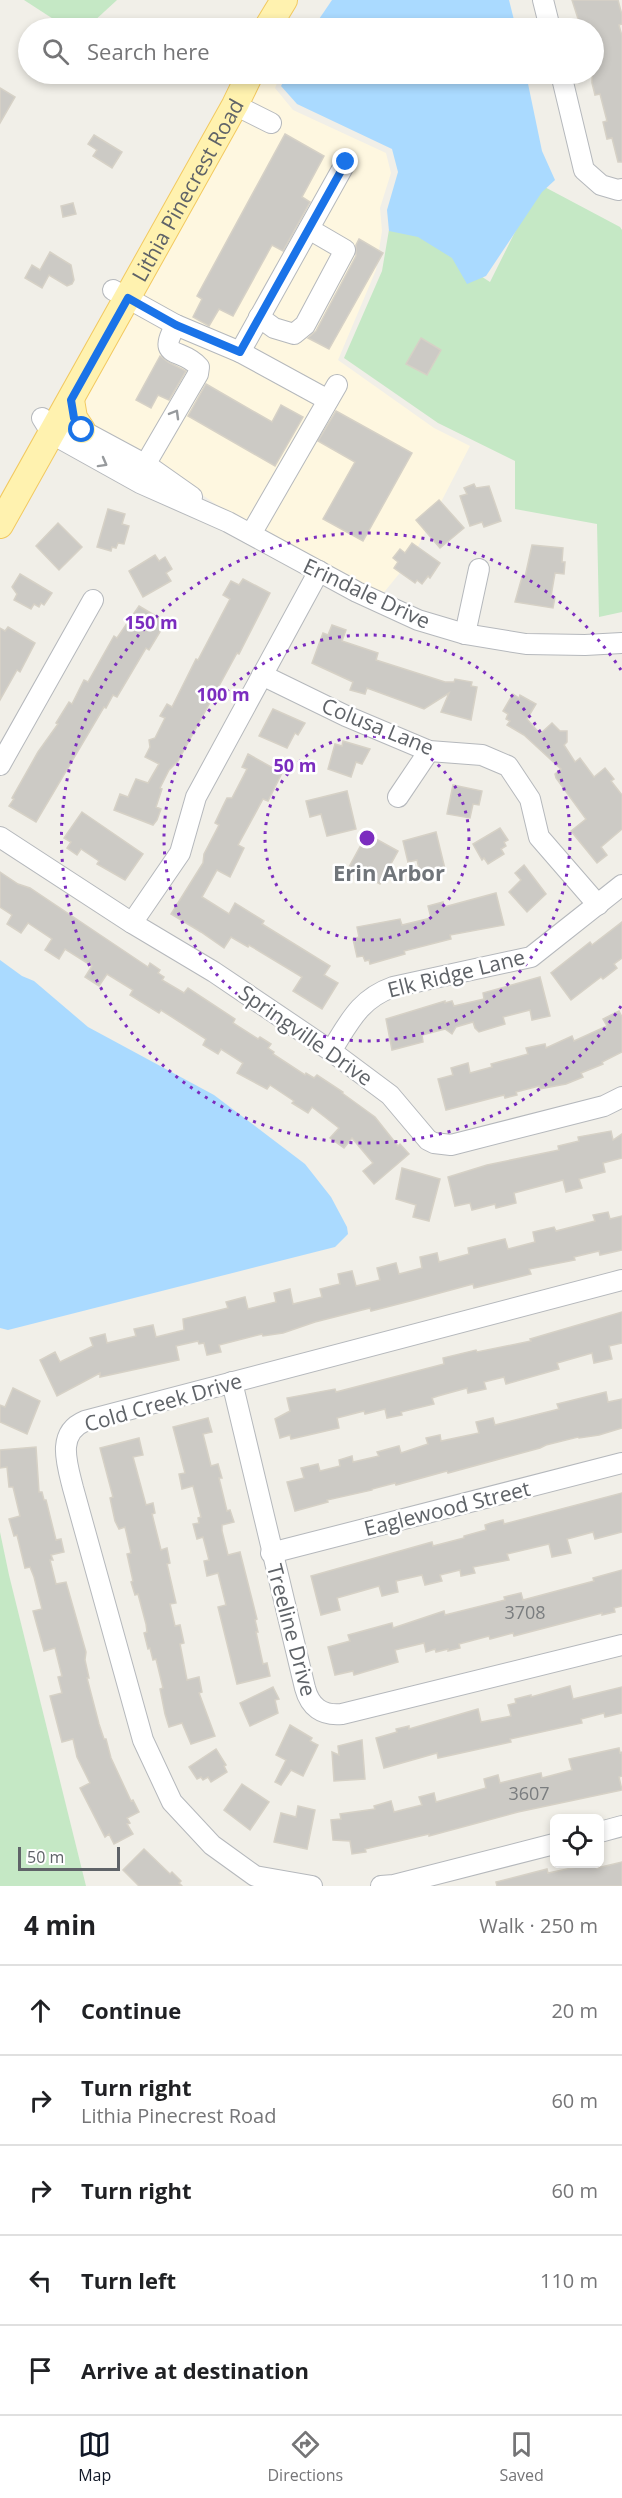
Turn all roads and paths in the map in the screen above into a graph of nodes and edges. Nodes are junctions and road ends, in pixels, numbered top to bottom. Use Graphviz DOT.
graph roads {
  1 [pos="543,0"];
  2 [pos="548,18"];
  3 [pos="233,84"];
  4 [pos="245,84"];
  5 [pos="563,84"];
  6 [pos="235,105"];
  7 [pos="271,123"];
  8 [pos="346,162"];
  9 [pos="622,189"];
  10 [pos="309,229"];
  11 [pos="120,294"];
  12 [pos="260,317"];
  13 [pos="176,325"];
  14 [pos="240,352"];
  15 [pos="61,420"];
  16 [pos="145,465"];
  17 [pos="0,497"];
  18 [pos="228,522"];
  19 [pos="0,525"];
  20 [pos="251,534"];
  21 [pos="479,569"];
  22 [pos="319,571"];
  23 [pos="93,600"];
  24 [pos="465,633"];
  25 [pos="622,643"];
  26 [pos="262,675"];
  27 [pos="429,751"];
  28 [pos="0,765"];
  29 [pos="398,797"];
  30 [pos="0,837"];
  31 [pos="622,885"];
  32 [pos="598,905"];
  33 [pos="132,922"];
  34 [pos="331,1051"];
  35 [pos="622,1097"];
  36 [pos="622,1280"];
  37 [pos="232,1382"];
  38 [pos="622,1463"];
  39 [pos="272,1553"];
  40 [pos="622,1645"];
  41 [pos="622,1826"];
  42 [pos="604,1831"];
  43 [pos="550,1845"];
  44 [pos="253,1881"];
  45 [pos="312,1886"];
  46 [pos="390,1886"];
  1 -- 2 [label="street"];
  3 -- 11 [label="main road, Lithia Pinecrest Road"];
  4 -- 6 [label="main road, Lithia Pinecrest Road"];
  5 -- 9 [label="street"];
  6 -- 7 [label="street"];
  6 -- 11 [label="main road, Lithia Pinecrest Road"];
  8 -- 10 [label="street"];
  10 -- 12 [label="street"];
  10 -- 12 [label="street"];
  11 -- 13 [label="street"];
  11 -- 15 [label="main road, Lithia Pinecrest Road"];
  11 -- 15 [label="main road, Lithia Pinecrest Road"];
  12 -- 14 [label="street"];
  13 -- 14 [label="street"];
  16 -- 13 [label="street, one-way"];
  14 -- 20 [label="street"];
  15 -- 16 [label="street, Erindale Drive"];
  15 -- 17 [label="main road, Lithia Pinecrest Road"];
  15 -- 18 [label="street, Erindale Drive, one-way"];
  15 -- 19 [label="main road, Lithia Pinecrest Road"];
  16 -- 18 [label="street, Erindale Drive"];
  18 -- 20 [label="street, Erindale Drive"];
  20 -- 22 [label="street, Erindale Drive"];
  21 -- 24 [label="street"];
  22 -- 24 [label="street, Erindale Drive"];
  22 -- 26 [label="street"];
  23 -- 28 [label="street"];
  24 -- 25 [label="street, Erindale Drive"];
  26 -- 27 [label="street, Colusa Lane"];
  26 -- 33 [label="street"];
  27 -- 29 [label="street"];
  27 -- 32 [label="street, Colusa Lane"];
  30 -- 33 [label="street, Springville Drive"];
  31 -- 32 [label="street, Elk Ridge Lane"];
  32 -- 34 [label="street, Elk Ridge Lane"];
  33 -- 34 [label="street, Springville Drive"];
  34 -- 35 [label="street, Springville Drive"];
  36 -- 37 [label="street, Cold Creek Drive"];
  37 -- 39 [label="street, Treeline Drive"];
  37 -- 44 [label="street, Cold Creek Drive"];
  38 -- 39 [label="street, Eaglewood Street"];
  39 -- 40 [label="street, Treeline Drive"];
  41 -- 42 [label="street"];
  43 -- 46 [label="street"];
  44 -- 45 [label="street, Cold Creek Drive"];
}
